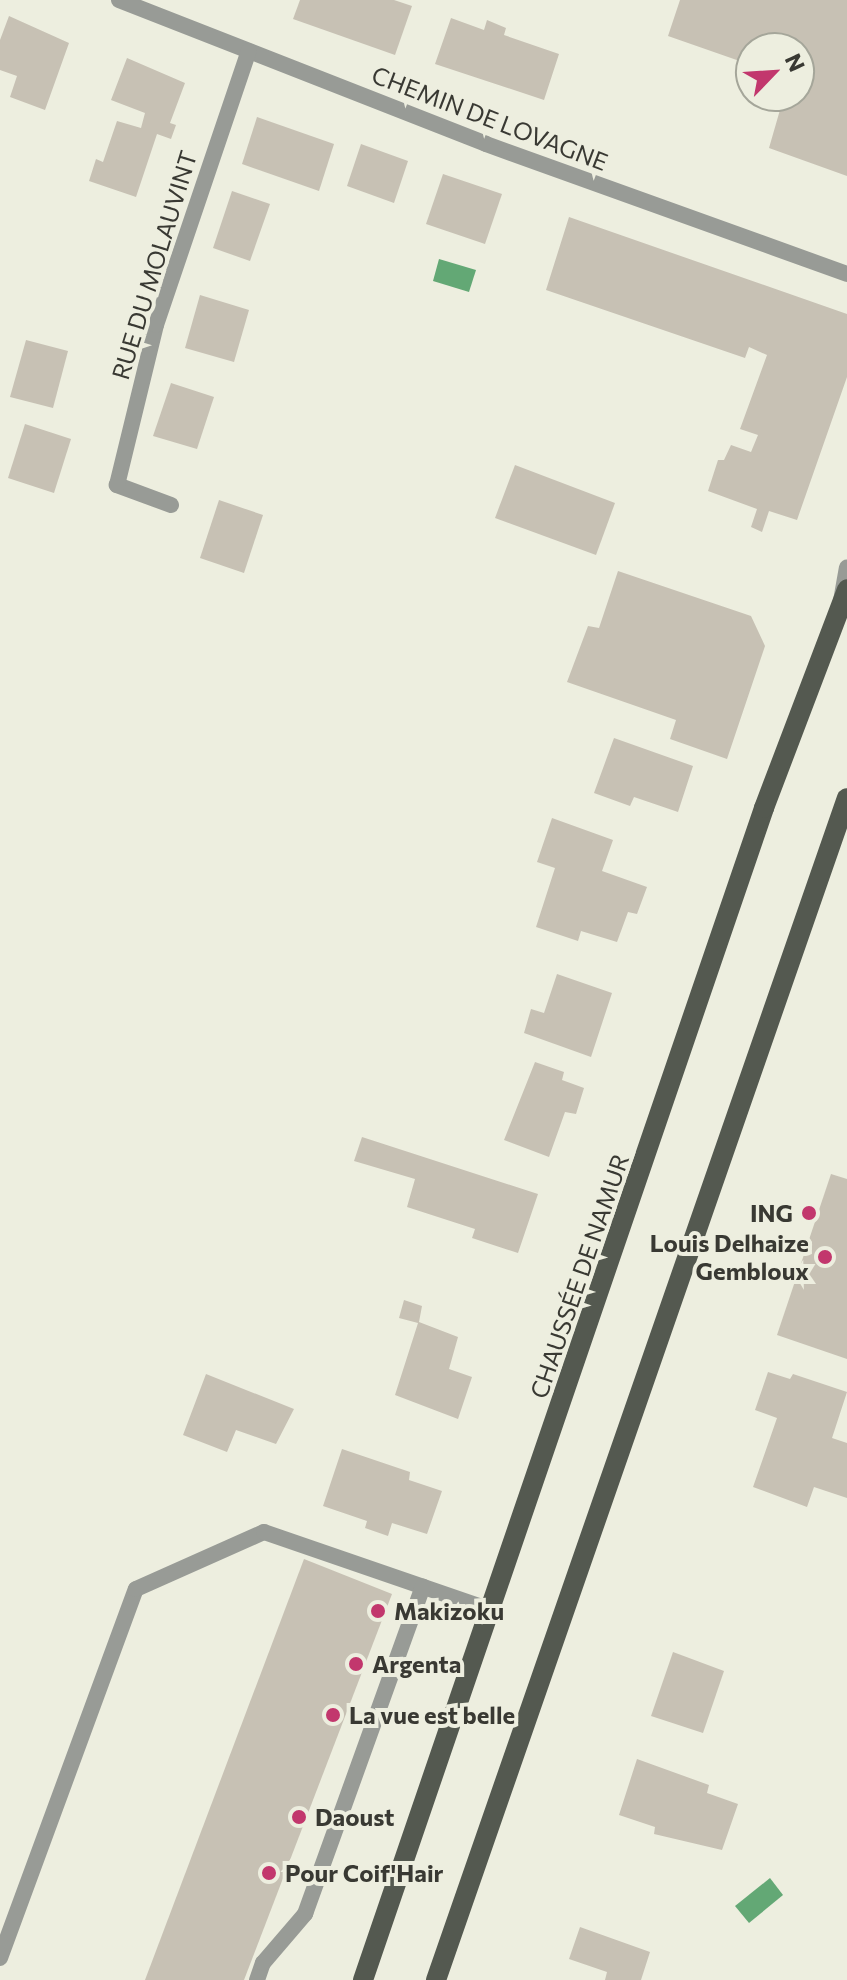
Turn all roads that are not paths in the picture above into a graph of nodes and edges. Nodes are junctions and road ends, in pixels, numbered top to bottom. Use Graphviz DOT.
graph roads {
  1 [pos="119,0"];
  2 [pos="249,51"];
  3 [pos="847,274"];
  4 [pos="171,505"];
  5 [pos="847,568"];
  6 [pos="843,598"];
  7 [pos="847,798"];
  8 [pos="423,1587"];
  9 [pos="493,1611"];
  10 [pos="0,1958"];
  11 [pos="257,1980"];
  12 [pos="363,1980"];
  13 [pos="436,1980"];
  1 -- 2 [label="street, CHEMIN DE LOVAGNE"];
  2 -- 3 [label="street, CHEMIN DE LOVAGNE"];
  2 -- 4 [label="street, RUE DU MOLAUVINT"];
  5 -- 6 [label="street"];
  6 -- 9 [label="main road, CHAUSSÉE DE NAMUR"];
  7 -- 13 [label="main road"];
  8 -- 9 [label="street"];
  8 -- 10 [label="street"];
  8 -- 11 [label="street"];
  9 -- 12 [label="main road, CHAUSSÉE DE NAMUR"];
}
